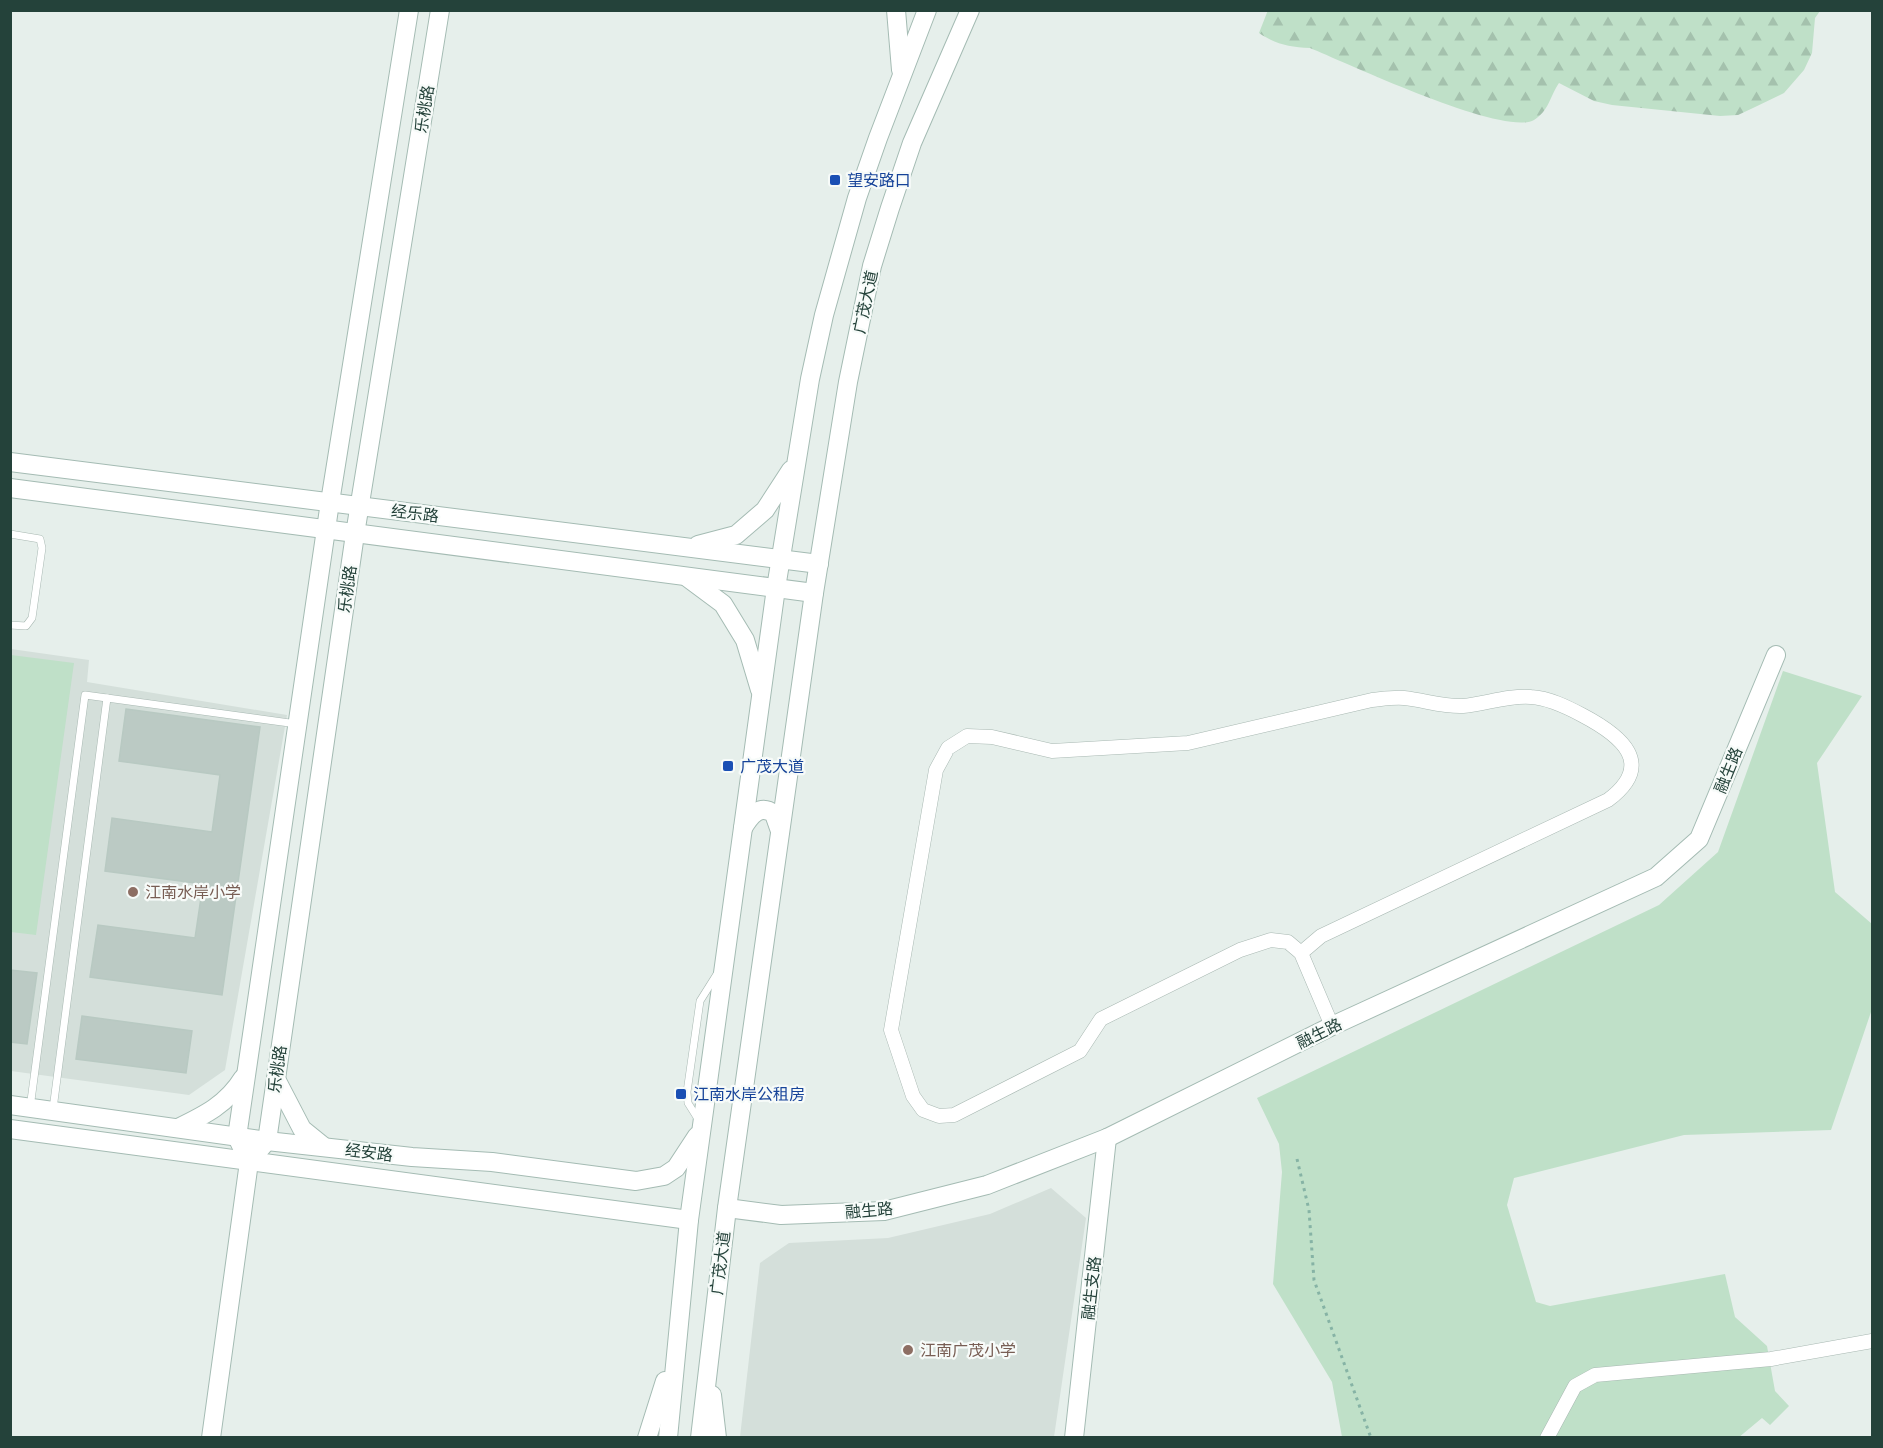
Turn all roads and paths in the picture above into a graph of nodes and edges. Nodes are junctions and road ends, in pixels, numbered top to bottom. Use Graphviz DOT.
graph roads {
  1 [pos="409,10"];
  2 [pos="440,10"];
  3 [pos="896,10"];
  4 [pos="927,10"];
  5 [pos="970,10"];
  6 [pos="901,77"];
  7 [pos="10,462"];
  8 [pos="794,466"];
  9 [pos="10,488"];
  10 [pos="330,502"];
  11 [pos="360,506"];
  12 [pos="325,530"];
  13 [pos="10,534"];
  14 [pos="356,534"];
  15 [pos="689,548"];
  16 [pos="781,560"];
  17 [pos="819,564"];
  18 [pos="687,577"];
  19 [pos="776,588"];
  20 [pos="814,593"];
  21 [pos="10,625"];
  22 [pos="1776,655"];
  23 [pos="761,694"];
  24 [pos="107,698"];
  25 [pos="297,724"];
  26 [pos="743,828"];
  27 [pos="780,833"];
  28 [pos="1301,953"];
  29 [pos="1332,1026"];
  30 [pos="246,1074"];
  31 [pos="276,1078"];
  32 [pos="10,1106"];
  33 [pos="30,1108"];
  34 [pos="53,1112"];
  35 [pos="702,1126"];
  36 [pos="178,1128"];
  37 [pos="10,1129"];
  38 [pos="237,1137"];
  39 [pos="1107,1138"];
  40 [pos="267,1141"];
  41 [pos="324,1146"];
  42 [pos="1297,1159"];
  43 [pos="249,1162"];
  44 [pos="728,1208"];
  45 [pos="689,1220"];
  46 [pos="1872,1341"];
  47 [pos="675,1350"];
  48 [pos="708,1356"];
  49 [pos="211,1437"];
  50 [pos="647,1437"];
  51 [pos="668,1437"];
  52 [pos="700,1437"];
  53 [pos="717,1437"];
  54 [pos="1074,1437"];
  55 [pos="1371,1437"];
  56 [pos="1547,1437"];
  1 -- 10 [label="street, 乐桃路"];
  2 -- 11 [label="street, 乐桃路"];
  3 -- 6 [label="street"];
  4 -- 6 [label="street"];
  5 -- 17 [label="street, 广茂大道"];
  6 -- 8 [label="street"];
  7 -- 10 [label="street, 经乐路"];
  8 -- 15 [label="street"];
  8 -- 16 [label="street"];
  9 -- 12 [label="street, 经乐路"];
  10 -- 11 [label="street, 经乐路"];
  10 -- 12 [label="street, 乐桃路"];
  11 -- 14 [label="street, 乐桃路"];
  11 -- 15 [label="street, 经乐路"];
  12 -- 14 [label="street, 经乐路"];
  12 -- 25 [label="street, 乐桃路"];
  13 -- 21 [label="lane"];
  14 -- 18 [label="street, 经乐路"];
  14 -- 31 [label="street, 乐桃路"];
  15 -- 16 [label="street, 经乐路"];
  16 -- 17 [label="street, 经乐路"];
  16 -- 19 [label="street"];
  17 -- 20 [label="street, 广茂大道"];
  18 -- 19 [label="street, 经乐路"];
  18 -- 23 [label="street"];
  19 -- 20 [label="street, 经乐路"];
  19 -- 23 [label="street"];
  20 -- 27 [label="street, 广茂大道"];
  22 -- 29 [label="street, 融生路"];
  23 -- 26 [label="street"];
  24 -- 25 [label="lane"];
  24 -- 33 [label="lane"];
  24 -- 34 [label="lane"];
  25 -- 30 [label="street, 乐桃路"];
  26 -- 27 [label="street"];
  26 -- 35 [label="street"];
  27 -- 44 [label="street, 广茂大道"];
  28 -- 28 [label="street"];
  28 -- 29 [label="street"];
  29 -- 39 [label="street, 融生路"];
  30 -- 36 [label="street"];
  30 -- 38 [label="street, 乐桃路"];
  31 -- 40 [label="street, 乐桃路"];
  31 -- 41 [label="street"];
  32 -- 33 [label="street, 经安路"];
  33 -- 34 [label="street, 经安路"];
  34 -- 36 [label="street, 经安路"];
  35 -- 41 [label="street, 经安路"];
  35 -- 45 [label="street"];
  36 -- 38 [label="street, 经安路"];
  37 -- 43 [label="street, 经安路"];
  38 -- 40 [label="street, 经安路"];
  38 -- 43 [label="street"];
  39 -- 44 [label="street, 融生路"];
  39 -- 54 [label="street, 融生支路"];
  40 -- 41 [label="street, 经安路"];
  40 -- 43 [label="street"];
  42 -- 55 [label="path"];
  43 -- 45 [label="street, 经安路"];
  43 -- 49 [label="street"];
  44 -- 48 [label="street, 广茂大道"];
  45 -- 47 [label="street"];
  46 -- 56 [label="street"];
  47 -- 50 [label="street"];
  47 -- 51 [label="street"];
  48 -- 52 [label="street, 广茂大道"];
  48 -- 53 [label="street, 广茂大道"];
}
